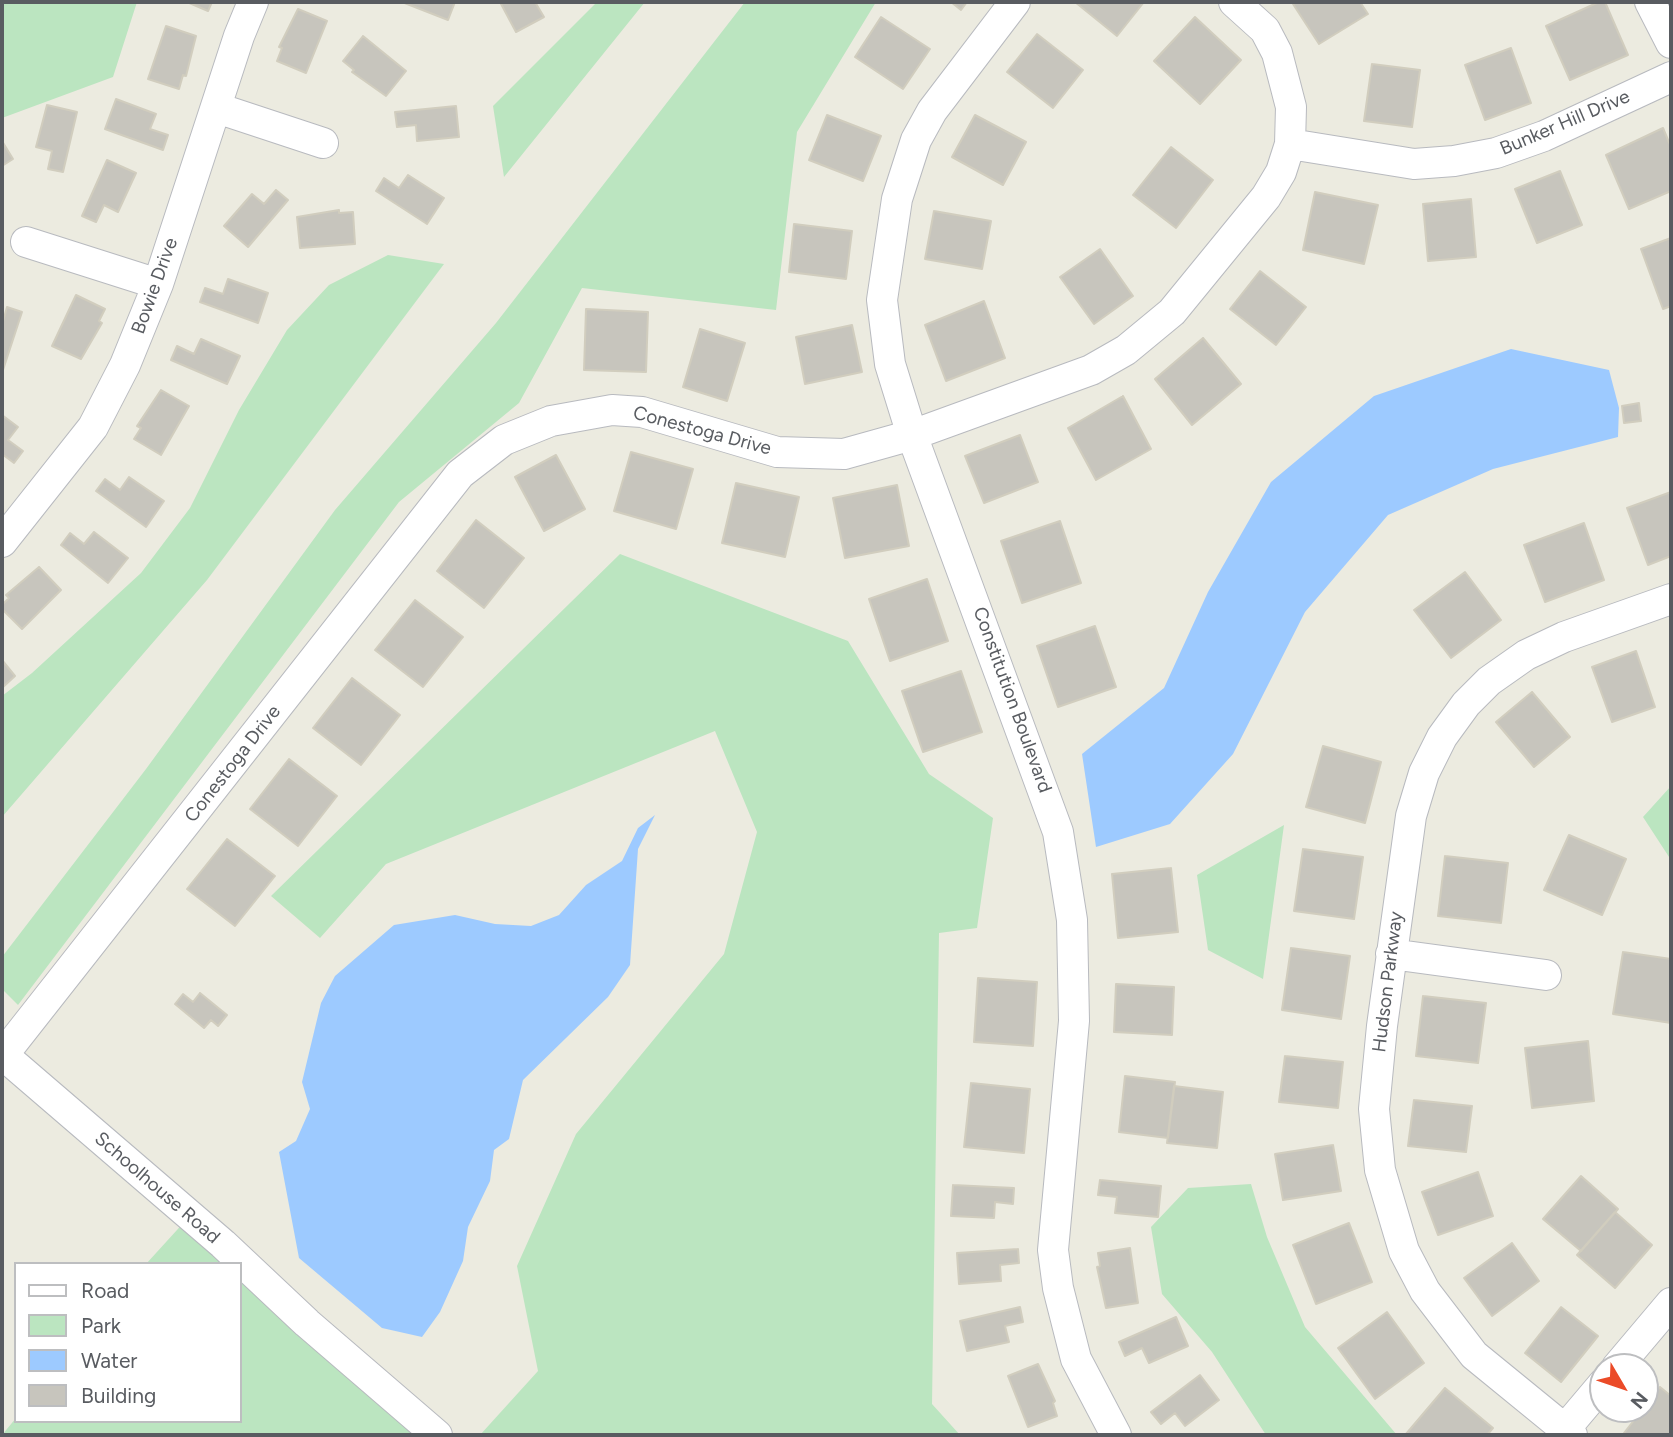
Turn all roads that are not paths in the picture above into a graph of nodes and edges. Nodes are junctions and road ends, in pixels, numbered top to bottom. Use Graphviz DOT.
graph roads {
  1 [pos="254,2"];
  2 [pos="1015,2"];
  3 [pos="1234,2"];
  4 [pos="1650,2"];
  5 [pos="1671,43"];
  6 [pos="1671,77"];
  7 [pos="217,108"];
  8 [pos="323,143"];
  9 [pos="1290,144"];
  10 [pos="26,242"];
  11 [pos="158,284"];
  12 [pos="912,435"];
  13 [pos="2,542"];
  14 [pos="1671,599"];
  15 [pos="1391,954"];
  16 [pos="1546,975"];
  17 [pos="2,1055"];
  18 [pos="1671,1303"];
  19 [pos="1629,1353"];
  20 [pos="1589,1403"];
  21 [pos="1568,1432"];
  22 [pos="437,1435"];
  23 [pos="1116,1435"];
  1 -- 7 [label="street, Bowie Drive"];
  2 -- 12 [label="street, Constitution Boulevard"];
  3 -- 9 [label="street, Conestoga Drive"];
  4 -- 5 [label="street"];
  6 -- 9 [label="street, Bunker Hill Drive"];
  7 -- 8 [label="street"];
  7 -- 11 [label="street, Bowie Drive"];
  9 -- 12 [label="street, Conestoga Drive"];
  10 -- 11 [label="street"];
  11 -- 13 [label="street, Bowie Drive"];
  12 -- 17 [label="street, Conestoga Drive"];
  12 -- 23 [label="street, Constitution Boulevard"];
  14 -- 15 [label="street, Hudson Parkway"];
  15 -- 16 [label="street"];
  15 -- 21 [label="street, Hudson Parkway"];
  17 -- 22 [label="street, Schoolhouse Road"];
  18 -- 19 [label="street"];
  20 -- 21 [label="street"];
}
